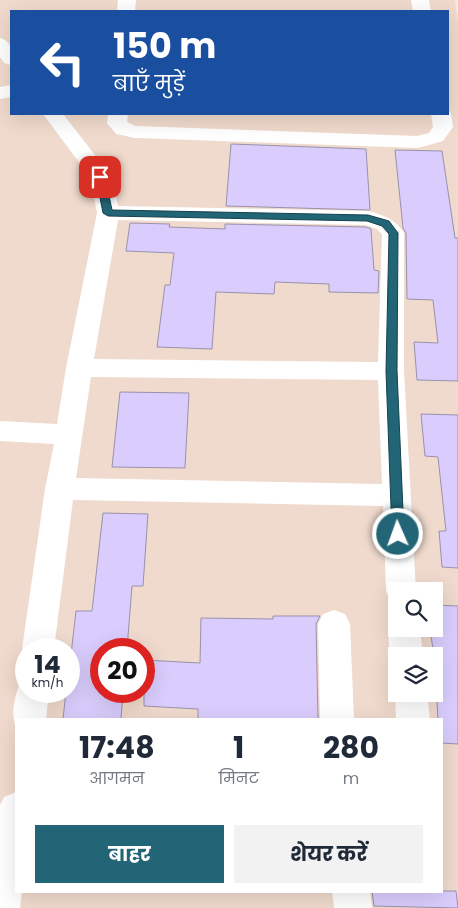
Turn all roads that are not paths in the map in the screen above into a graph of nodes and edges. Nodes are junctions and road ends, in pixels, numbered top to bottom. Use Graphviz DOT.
graph roads {
  1 [pos="0,44"];
  2 [pos="10,58"];
  3 [pos="54,115"];
  4 [pos="118,115"];
  5 [pos="440,115"];
  6 [pos="108,213"];
  7 [pos="79,368"];
  8 [pos="391,371"];
  9 [pos="0,431"];
  10 [pos="68,436"];
  11 [pos="59,489"];
  12 [pos="397,495"];
  13 [pos="401,582"];
  14 [pos="334,624"];
  15 [pos="39,638"];
  16 [pos="412,702"];
  17 [pos="31,703"];
  18 [pos="29,718"];
  19 [pos="337,718"];
  20 [pos="413,718"];
  21 [pos="15,816"];
  22 [pos="351,893"];
  23 [pos="1,908"];
  24 [pos="353,908"];
  1 -- 2 [label="street"];
  3 -- 6 [label="street"];
  4 -- 5 [label="street"];
  6 -- 7 [label="street"];
  6 -- 8 [label="street"];
  7 -- 8 [label="street"];
  7 -- 10 [label="street"];
  8 -- 12 [label="street"];
  9 -- 10 [label="street"];
  10 -- 11 [label="street"];
  11 -- 12 [label="street"];
  11 -- 15 [label="street"];
  12 -- 13 [label="street"];
  14 -- 19 [label="street"];
  16 -- 20 [label="street"];
  17 -- 18 [label="street"];
  21 -- 23 [label="street"];
  22 -- 24 [label="street"];
}
